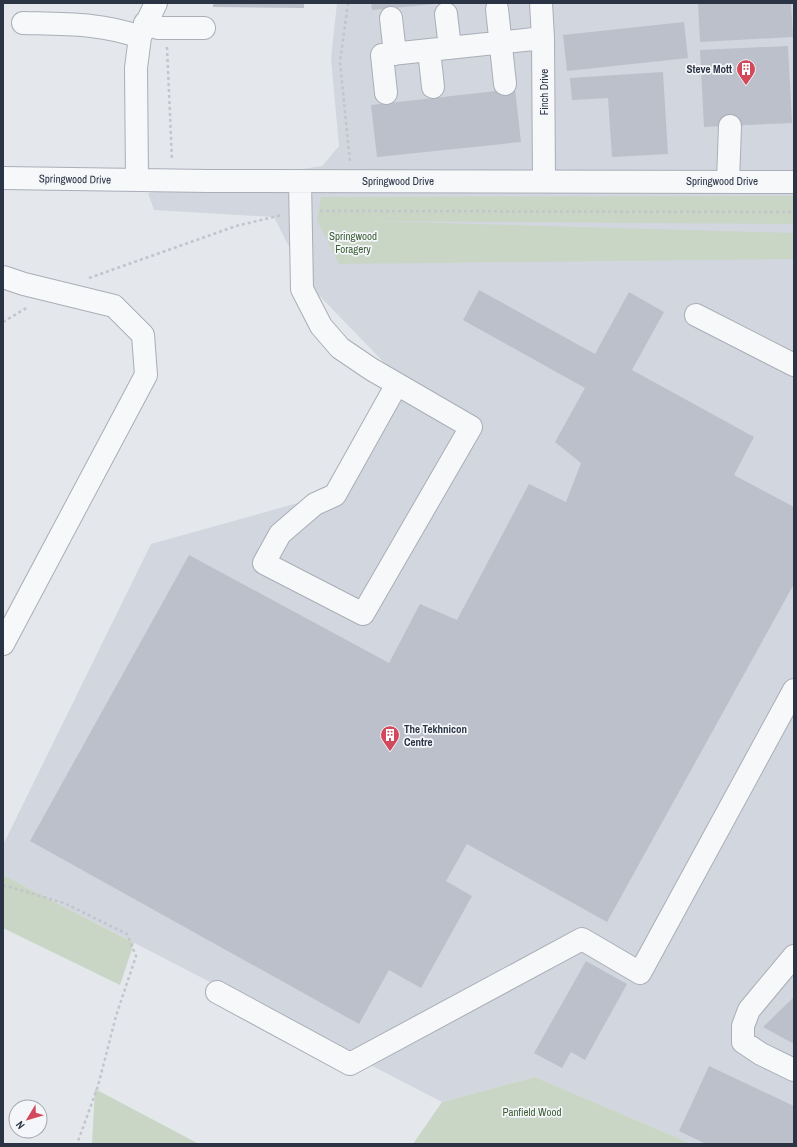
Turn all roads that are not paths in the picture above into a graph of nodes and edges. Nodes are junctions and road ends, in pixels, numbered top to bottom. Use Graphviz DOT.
graph roads {
  1 [pos="156,3"];
  2 [pos="541,3"];
  3 [pos="497,9"];
  4 [pos="446,14"];
  5 [pos="391,18"];
  6 [pos="24,23"];
  7 [pos="204,28"];
  8 [pos="142,30"];
  9 [pos="544,38"];
  10 [pos="500,42"];
  11 [pos="440,49"];
  12 [pos="394,54"];
  13 [pos="505,84"];
  14 [pos="434,86"];
  15 [pos="386,93"];
  16 [pos="730,126"];
  17 [pos="3,178"];
  18 [pos="137,179"];
  19 [pos="300,181"];
  20 [pos="544,181"];
  21 [pos="728,181"];
  22 [pos="794,182"];
  23 [pos="3,277"];
  24 [pos="696,315"];
  25 [pos="794,365"];
  26 [pos="397,384"];
  27 [pos="3,644"];
  28 [pos="794,690"];
  29 [pos="794,956"];
  30 [pos="217,992"];
  31 [pos="794,1070"];
  1 -- 8 [label="street"];
  2 -- 9 [label="street, Finch Drive"];
  3 -- 10 [label="street"];
  4 -- 11 [label="street"];
  5 -- 12 [label="street"];
  6 -- 8 [label="street"];
  7 -- 8 [label="street"];
  8 -- 18 [label="street"];
  9 -- 10 [label="street"];
  9 -- 20 [label="street, Finch Drive"];
  10 -- 11 [label="street"];
  10 -- 13 [label="street"];
  11 -- 12 [label="street"];
  11 -- 14 [label="street"];
  12 -- 15 [label="street"];
  16 -- 21 [label="street"];
  17 -- 18 [label="street, Springwood Drive"];
  18 -- 19 [label="street, Springwood Drive"];
  19 -- 20 [label="street, Springwood Drive"];
  19 -- 26 [label="street"];
  20 -- 21 [label="street, Springwood Drive"];
  21 -- 22 [label="street, Springwood Drive"];
  23 -- 27 [label="street"];
  24 -- 25 [label="street"];
  26 -- 26 [label="street"];
  28 -- 30 [label="street"];
  29 -- 31 [label="street"];
}
